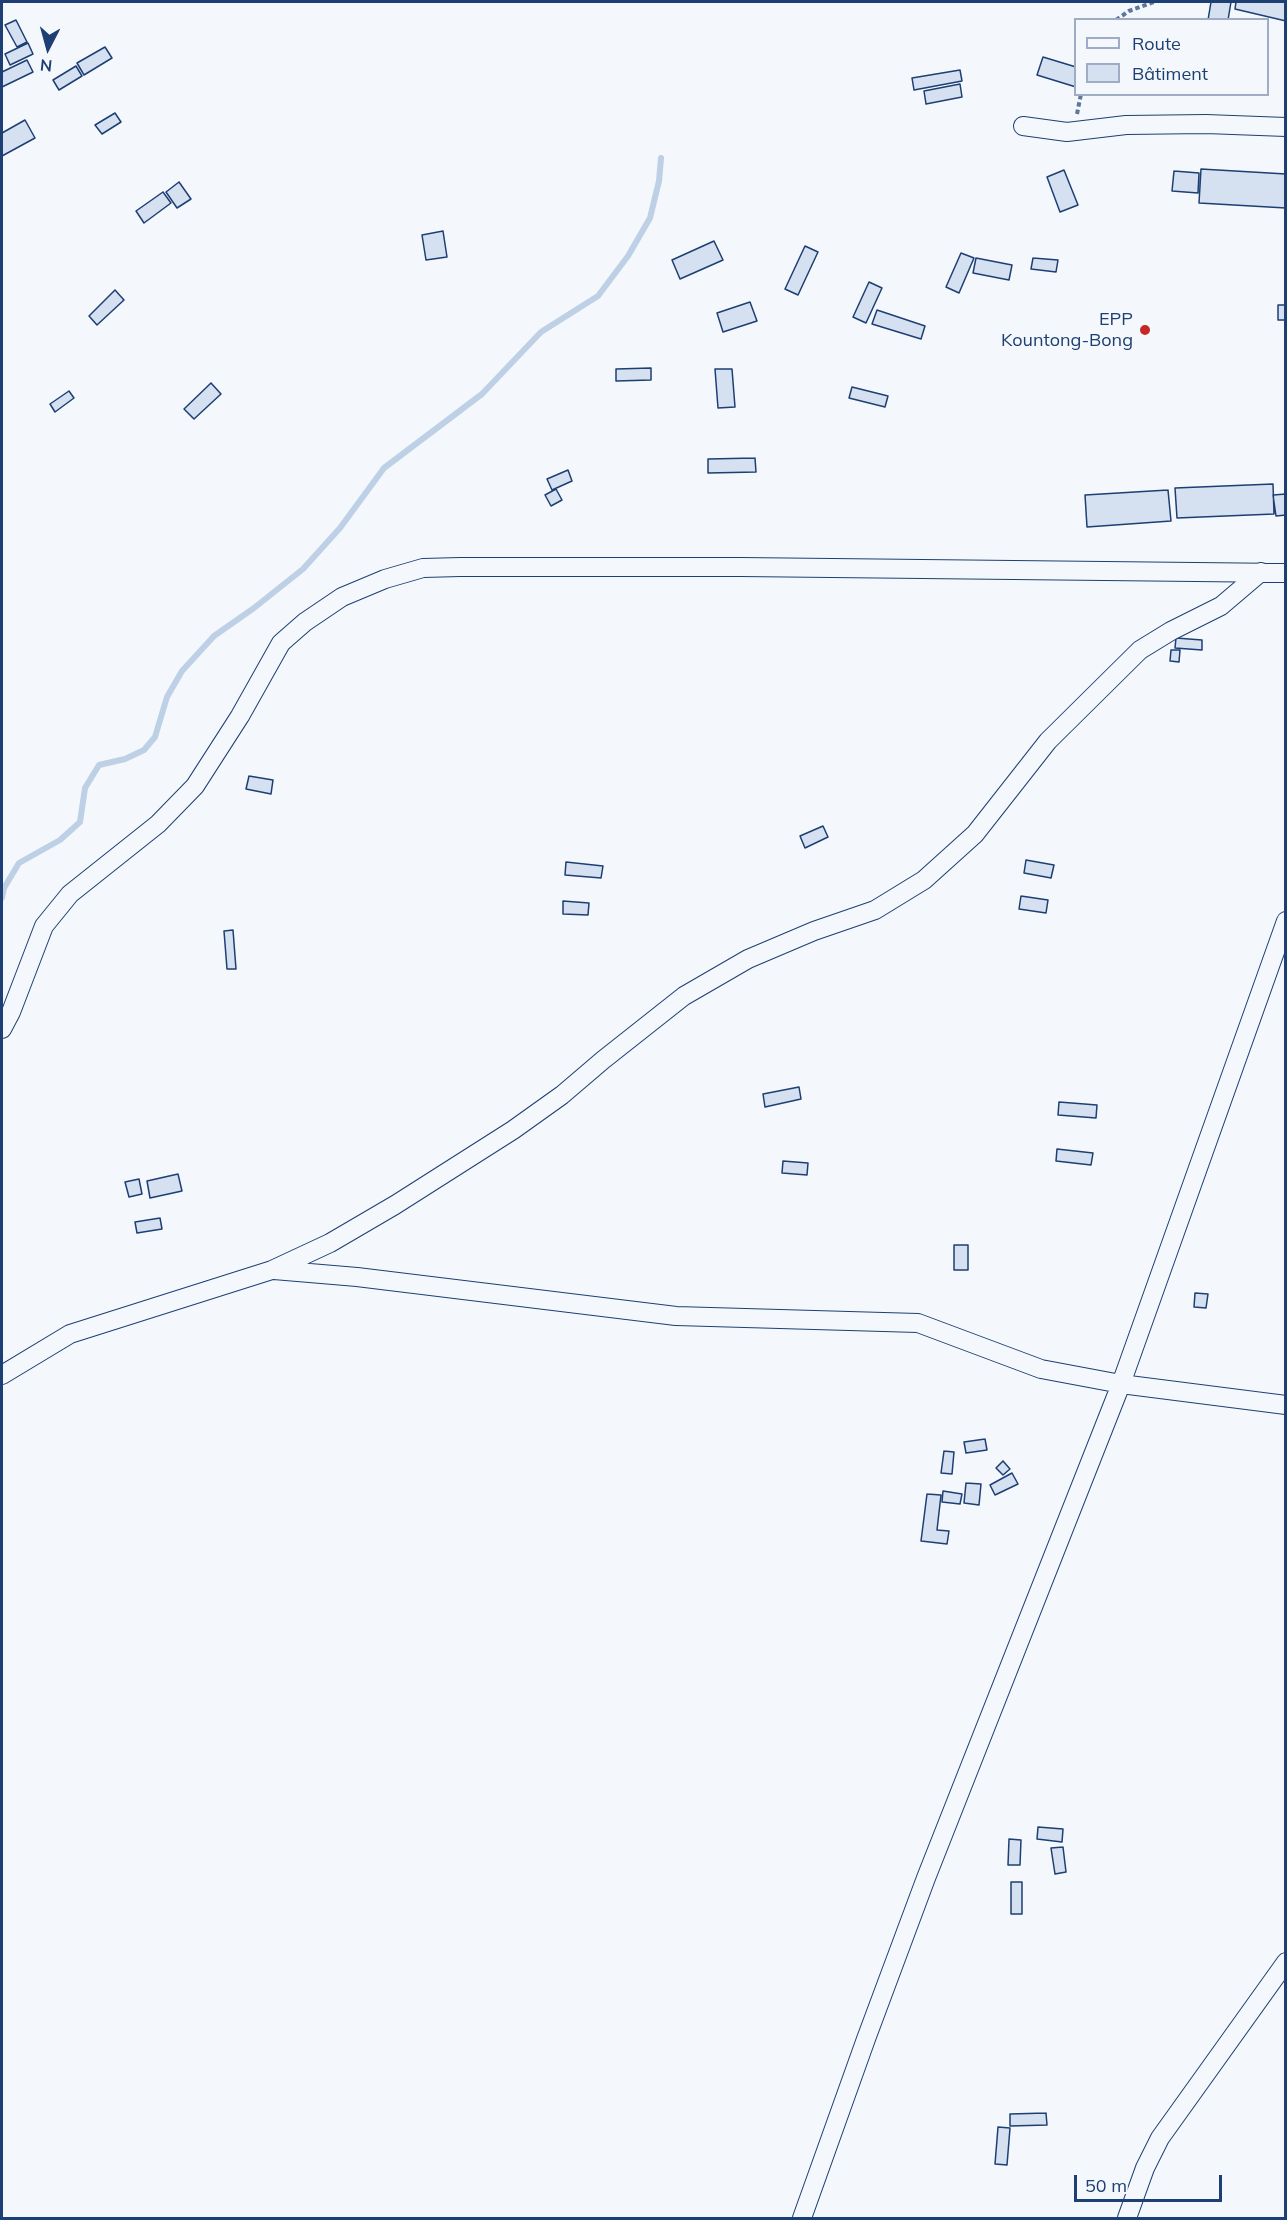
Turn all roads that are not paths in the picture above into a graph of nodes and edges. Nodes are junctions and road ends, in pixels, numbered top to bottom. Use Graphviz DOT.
graph roads {
  1 [pos="1023,126"];
  2 [pos="1286,127"];
  3 [pos="1261,572"];
  4 [pos="1286,573"];
  5 [pos="1286,921"];
  6 [pos="2,1029"];
  7 [pos="272,1270"];
  8 [pos="2,1375"];
  9 [pos="1121,1384"];
  10 [pos="1286,1405"];
  11 [pos="1286,1962"];
  12 [pos="802,2218"];
  13 [pos="1127,2218"];
  1 -- 2 [label="street"];
  3 -- 4 [label="street"];
  3 -- 6 [label="street"];
  3 -- 7 [label="street"];
  5 -- 9 [label="street"];
  7 -- 8 [label="street"];
  7 -- 9 [label="street"];
  9 -- 10 [label="street"];
  9 -- 12 [label="street"];
  11 -- 13 [label="street"];
}
